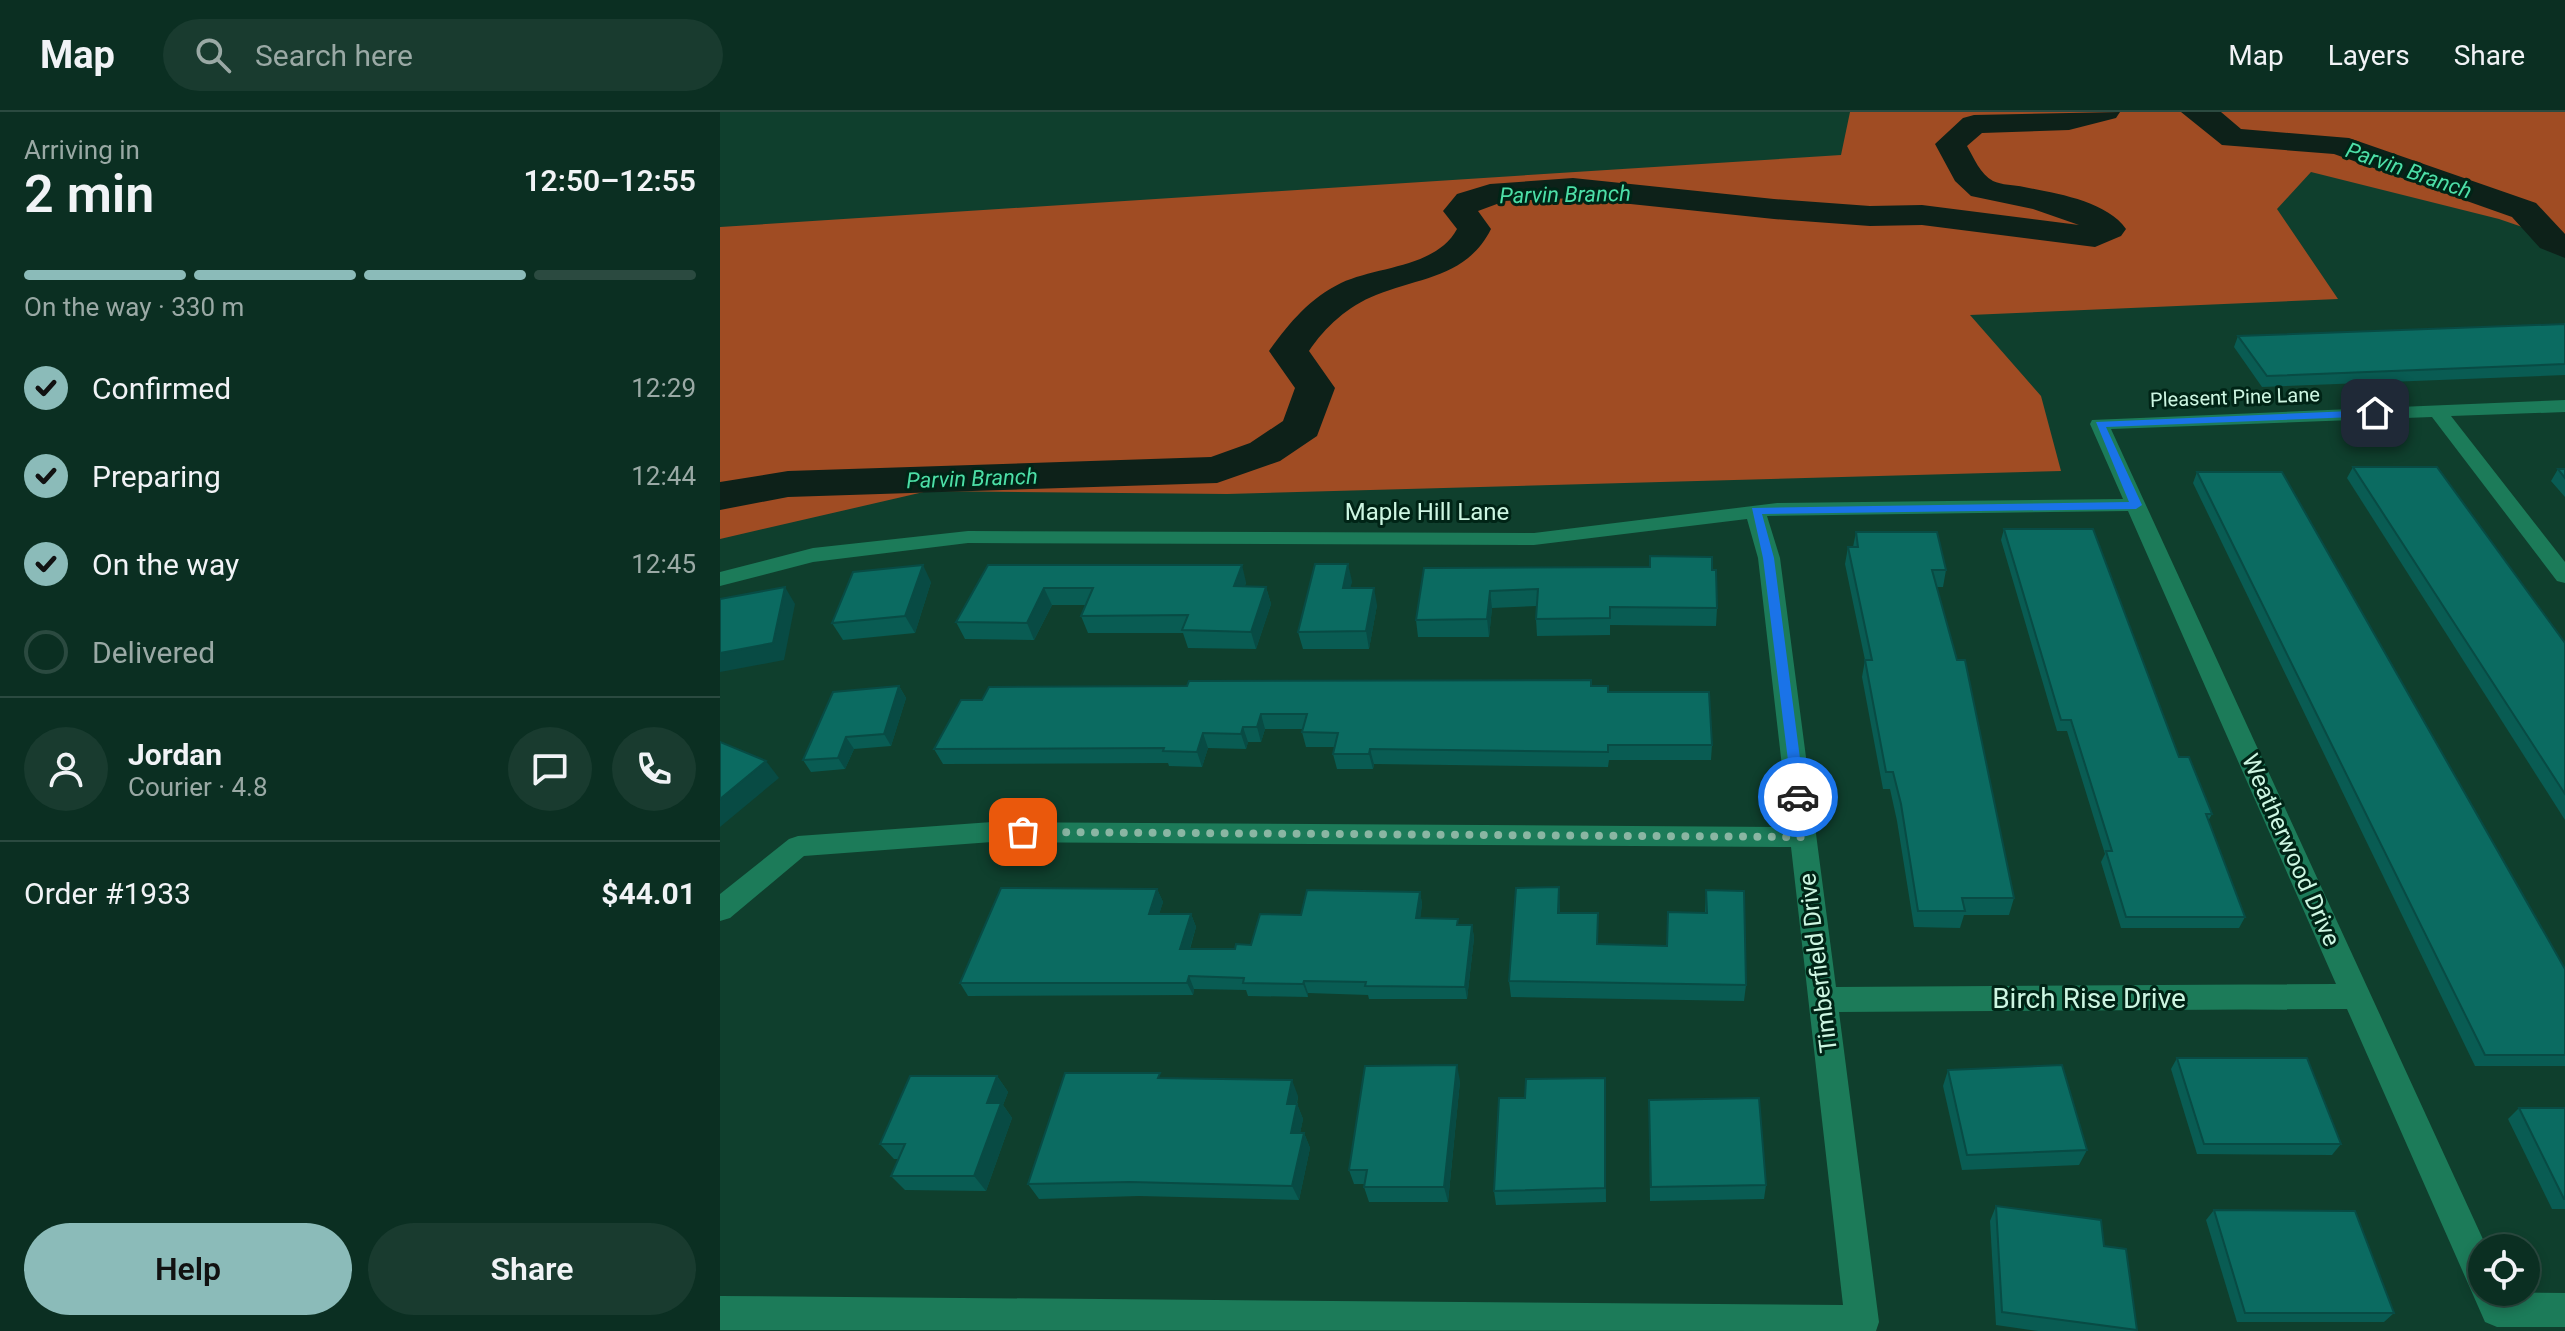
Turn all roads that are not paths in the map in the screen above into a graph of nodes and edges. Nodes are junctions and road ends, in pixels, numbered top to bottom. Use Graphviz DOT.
graph roads {
  1 [pos="2565,406"];
  2 [pos="2437,411"];
  3 [pos="2099,424"];
  4 [pos="2136,505"];
  5 [pos="1755,511"];
  6 [pos="2565,576"];
  7 [pos="720,579"];
  8 [pos="1803,837"];
  9 [pos="720,910"];
  10 [pos="2356,996"];
  11 [pos="1822,1000"];
  12 [pos="2468,1245"];
  13 [pos="2533,1306"];
  14 [pos="2565,1310"];
  15 [pos="720,1313"];
  16 [pos="1102,1324"];
  1 -- 2 [label="street, Pleasent Pine Lane"];
  2 -- 3 [label="street, Pleasent Pine Lane"];
  2 -- 6 [label="street"];
  3 -- 4 [label="street, Weatherwood Drive"];
  4 -- 5 [label="street, Maple Hill Lane"];
  4 -- 10 [label="street, Weatherwood Drive"];
  5 -- 7 [label="street, Maple Hill Lane"];
  5 -- 8 [label="street, Timberfield Drive"];
  8 -- 9 [label="street"];
  8 -- 11 [label="street, Timberfield Drive"];
  10 -- 11 [label="street, Birch Rise Drive"];
  10 -- 12 [label="street, Weatherwood Drive"];
  11 -- 16 [label="street, Timberfield Drive"];
  13 -- 14 [label="street"];
  15 -- 16 [label="street"];
}
